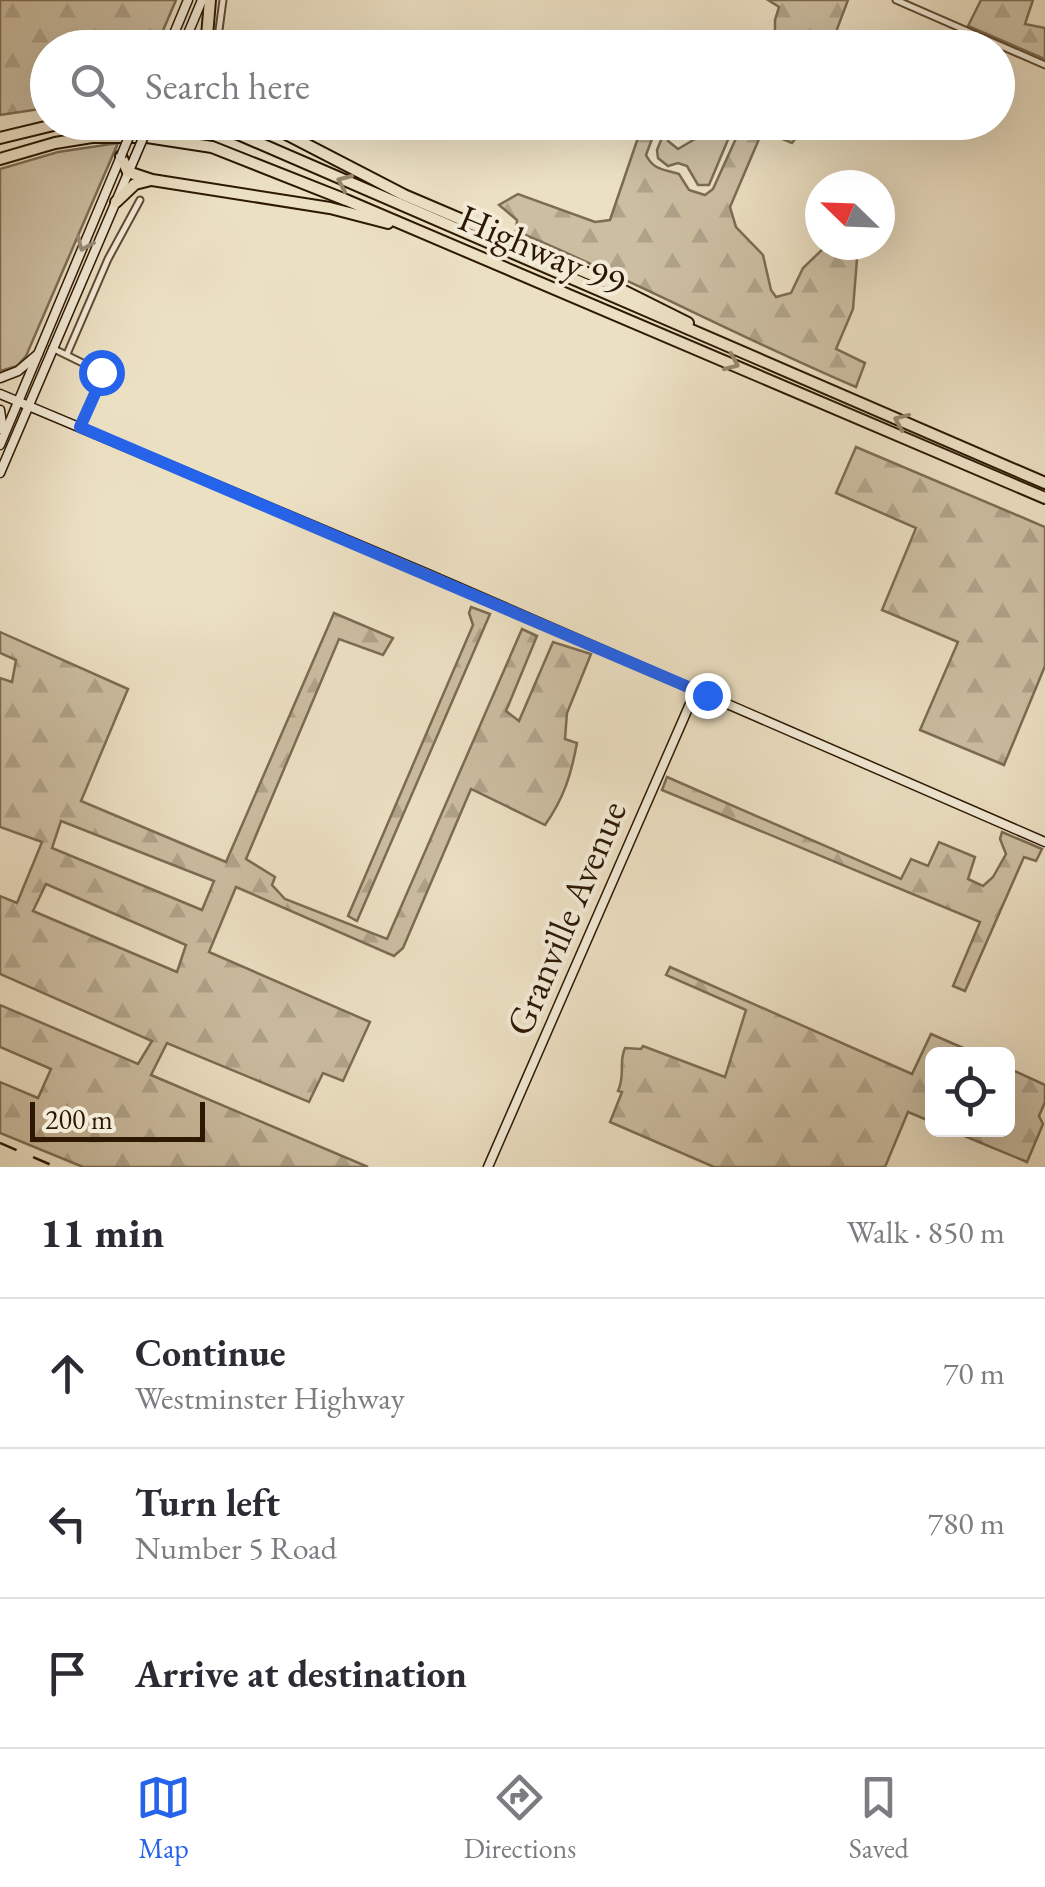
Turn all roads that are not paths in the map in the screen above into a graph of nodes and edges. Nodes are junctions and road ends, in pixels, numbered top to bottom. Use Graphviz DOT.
graph roads {
  1 [pos="188,0"];
  2 [pos="202,0"];
  3 [pos="210,0"];
  4 [pos="223,0"];
  5 [pos="896,0"];
  6 [pos="176,30"];
  7 [pos="190,30"];
  8 [pos="208,30"];
  9 [pos="218,30"];
  10 [pos="965,30"];
  11 [pos="1015,52"];
  12 [pos="1045,65"];
  13 [pos="30,131"];
  14 [pos="0,138"];
  15 [pos="74,140"];
  16 [pos="128,140"];
  17 [pos="142,140"];
  18 [pos="178,140"];
  19 [pos="252,140"];
  20 [pos="298,140"];
  21 [pos="121,156"];
  22 [pos="0,158"];
  23 [pos="128,172"];
  24 [pos="152,180"];
  25 [pos="140,200"];
  26 [pos="116,202"];
  27 [pos="409,226"];
  28 [pos="723,344"];
  29 [pos="52,348"];
  30 [pos="38,354"];
  31 [pos="67,354"];
  32 [pos="0,378"];
  33 [pos="0,394"];
  34 [pos="23,403"];
  35 [pos="0,410"];
  36 [pos="80,427"];
  37 [pos="1,442"];
  38 [pos="0,473"];
  39 [pos="1045,483"];
  40 [pos="1045,498"];
  41 [pos="696,690"];
  42 [pos="1045,842"];
  43 [pos="488,1167"];
  1 -- 6 [label="main road"];
  2 -- 7 [label="main road"];
  3 -- 8 [label="highway"];
  4 -- 9 [label="street"];
  5 -- 10 [label="street"];
  11 -- 12 [label="street"];
  13 -- 14 [label="highway"];
  15 -- 22 [label="highway, Highway 99"];
  16 -- 21 [label="main road, bridge"];
  17 -- 23 [label="main road, bridge"];
  18 -- 27 [label="highway, Highway 99"];
  28 -- 19 [label="highway, Highway 99, one-way"];
  20 -- 28 [label="highway"];
  21 -- 23 [label="highway"];
  21 -- 30 [label="main road, one-way"];
  23 -- 24 [label="highway"];
  23 -- 26 [label="main road"];
  24 -- 26 [label="highway"];
  24 -- 27 [label="highway"];
  25 -- 31 [label="street"];
  26 -- 29 [label="main road"];
  27 -- 40 [label="highway, Highway 99, one-way"];
  39 -- 28 [label="highway, Highway 99, one-way"];
  29 -- 31 [label="street"];
  29 -- 34 [label="main road"];
  30 -- 32 [label="main road"];
  30 -- 34 [label="main road"];
  31 -- 36 [label="street"];
  33 -- 34 [label="main road"];
  34 -- 36 [label="main road"];
  34 -- 37 [label="main road"];
  34 -- 38 [label="main road"];
  35 -- 37 [label="main road"];
  36 -- 41 [label="main road"];
  41 -- 42 [label="main road"];
  41 -- 43 [label="main road, Granville Avenue"];
}
